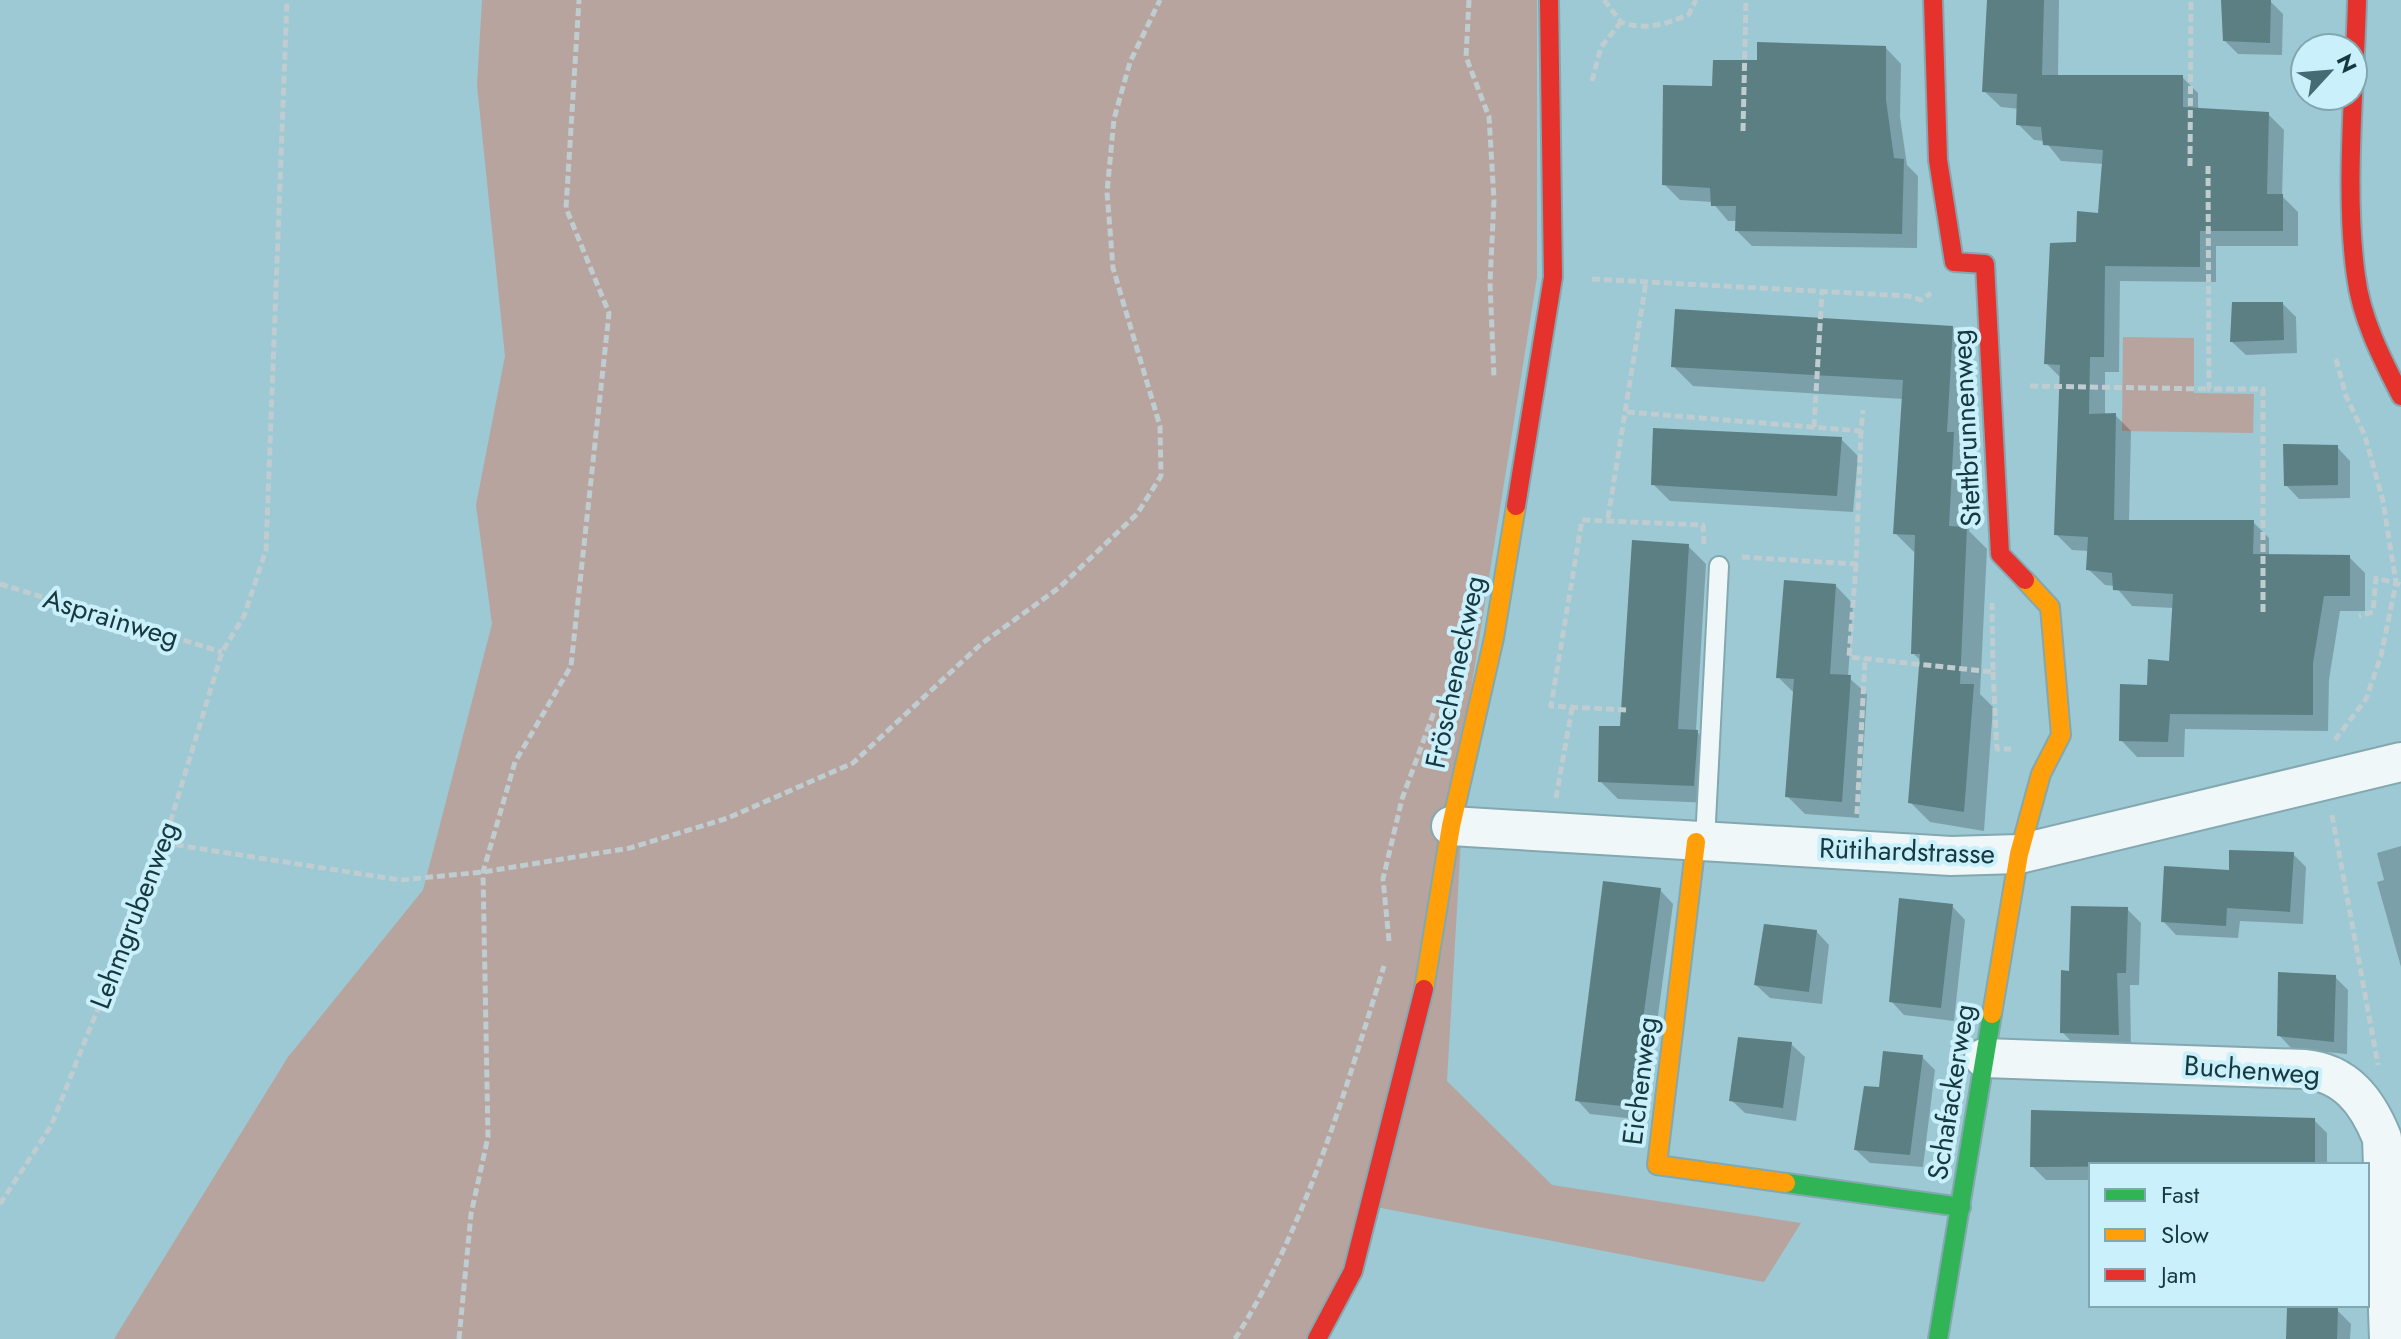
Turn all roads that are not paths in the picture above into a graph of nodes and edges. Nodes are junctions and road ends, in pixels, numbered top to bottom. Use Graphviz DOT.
graph roads {
  1 [pos="1549,0"];
  2 [pos="1933,0"];
  3 [pos="2357,0"];
  4 [pos="2401,396"];
  5 [pos="1719,566"];
  6 [pos="2401,762"];
  7 [pos="1451,826"];
  8 [pos="1700,842"];
  9 [pos="2019,854"];
  10 [pos="1984,1058"];
  11 [pos="1961,1207"];
  12 [pos="1317,1339"];
  13 [pos="1938,1339"];
  14 [pos="2389,1339"];
  1 -- 7 [label="street, Fröscheneckweg"];
  2 -- 9 [label="street, Stettbrunnenweg"];
  3 -- 4 [label="street"];
  5 -- 8 [label="lane"];
  6 -- 9 [label="street, Rütihardstrasse"];
  7 -- 8 [label="street, Rütihardstrasse"];
  7 -- 12 [label="street, Fröscheneckweg"];
  8 -- 9 [label="street, Rütihardstrasse"];
  8 -- 11 [label="street, Eichenweg"];
  9 -- 10 [label="street, Schafackerweg"];
  10 -- 11 [label="street, Schafackerweg"];
  10 -- 14 [label="street, Buchenweg"];
  11 -- 13 [label="street, Schafackerweg"];
}
